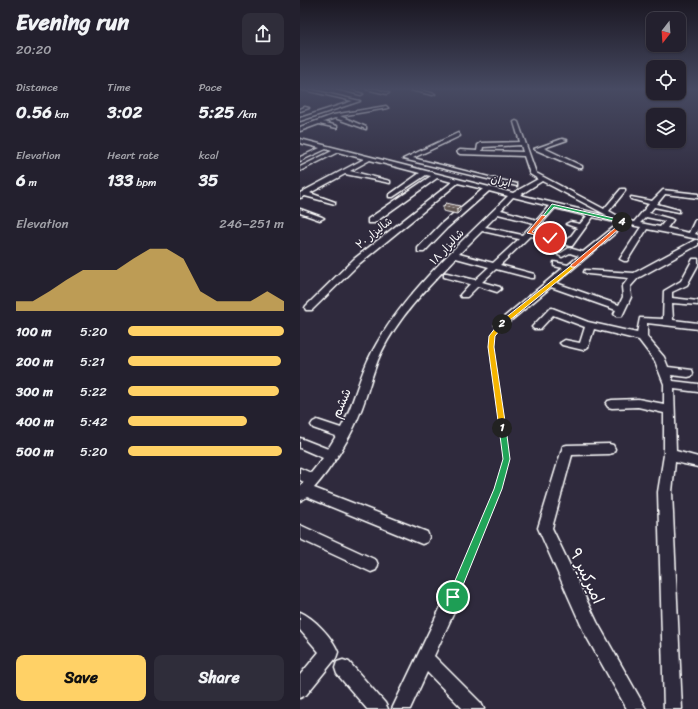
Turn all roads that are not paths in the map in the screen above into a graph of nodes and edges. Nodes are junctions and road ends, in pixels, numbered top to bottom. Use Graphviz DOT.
graph roads {
  1 [pos="318,122"];
  2 [pos="350,122"];
  3 [pos="516,122"];
  4 [pos="335,128"];
  5 [pos="364,128"];
  6 [pos="301,129"];
  7 [pos="311,131"];
  8 [pos="458,136"];
  9 [pos="300,141"];
  10 [pos="522,143"];
  11 [pos="564,143"];
  12 [pos="326,147"];
  13 [pos="539,148"];
  14 [pos="338,150"];
  15 [pos="460,152"];
  16 [pos="479,152"];
  17 [pos="526,153"];
  18 [pos="370,158"];
  19 [pos="408,158"];
  20 [pos="300,159"];
  21 [pos="396,164"];
  22 [pos="580,168"];
  23 [pos="300,169"];
  24 [pos="345,172"];
  25 [pos="426,172"];
  26 [pos="437,175"];
  27 [pos="458,180"];
  28 [pos="539,181"];
  29 [pos="388,182"];
  30 [pos="515,185"];
  31 [pos="488,188"];
  32 [pos="622,190"];
  33 [pos="302,195"];
  34 [pos="514,195"];
  35 [pos="391,196"];
  36 [pos="698,196"];
  37 [pos="633,198"];
  38 [pos="333,203"];
  39 [pos="654,204"];
  40 [pos="554,205"];
  41 [pos="300,211"];
  42 [pos="496,211"];
  43 [pos="676,211"];
  44 [pos="605,212"];
  45 [pos="644,214"];
  46 [pos="591,215"];
  47 [pos="320,218"];
  48 [pos="371,221"];
  49 [pos="538,222"];
  50 [pos="624,222"];
  51 [pos="698,222"];
  52 [pos="570,224"];
  53 [pos="635,224"];
  54 [pos="645,226"];
  55 [pos="582,227"];
  56 [pos="480,228"];
  57 [pos="662,230"];
  58 [pos="527,236"];
  59 [pos="694,236"];
  60 [pos="550,238"];
  61 [pos="698,242"];
  62 [pos="569,244"];
  63 [pos="421,250"];
  64 [pos="455,255"];
  65 [pos="562,255"];
  66 [pos="585,255"];
  67 [pos="624,259"];
  68 [pos="698,262"];
  69 [pos="557,264"];
  70 [pos="496,265"];
  71 [pos="570,268"];
  72 [pos="588,272"];
  73 [pos="447,275"];
  74 [pos="531,276"];
  75 [pos="635,276"];
  76 [pos="476,284"];
  77 [pos="552,284"];
  78 [pos="497,289"];
  79 [pos="464,295"];
  80 [pos="668,300"];
  81 [pos="695,303"];
  82 [pos="309,308"];
  83 [pos="399,316"];
  84 [pos="668,322"];
  85 [pos="500,326"];
  86 [pos="590,326"];
  87 [pos="698,326"];
  88 [pos="537,327"];
  89 [pos="642,337"];
  90 [pos="565,343"];
  91 [pos="664,370"];
  92 [pos="688,373"];
  93 [pos="669,384"];
  94 [pos="698,388"];
  95 [pos="612,404"];
  96 [pos="669,410"];
  97 [pos="318,425"];
  98 [pos="344,434"];
  99 [pos="300,444"];
  100 [pos="609,449"];
  101 [pos="670,455"];
  102 [pos="331,456"];
  103 [pos="698,462"];
  104 [pos="300,474"];
  105 [pos="313,480"];
  106 [pos="302,493"];
  107 [pos="300,532"];
  108 [pos="422,537"];
  109 [pos="371,565"];
  110 [pos="453,597"];
  111 [pos="300,620"];
  112 [pos="425,658"];
  113 [pos="343,668"];
  114 [pos="300,689"];
  115 [pos="380,709"];
  116 [pos="401,709"];
  117 [pos="475,709"];
  118 [pos="637,709"];
  119 [pos="674,709"];
  1 -- 4 [label="street"];
  1 -- 6 [label="street"];
  2 -- 5 [label="street"];
  3 -- 10 [label="street"];
  6 -- 7 [label="street"];
  8 -- 19 [label="street"];
  9 -- 12 [label="street, ایران"];
  10 -- 16 [label="street"];
  10 -- 17 [label="street"];
  11 -- 13 [label="street"];
  12 -- 14 [label="street, ایران"];
  12 -- 20 [label="street"];
  13 -- 17 [label="street"];
  13 -- 22 [label="street"];
  14 -- 18 [label="street, ایران"];
  14 -- 23 [label="street"];
  15 -- 16 [label="street"];
  16 -- 17 [label="street"];
  17 -- 44 [label="street"];
  18 -- 21 [label="street, ایران"];
  18 -- 24 [label="street"];
  19 -- 21 [label="street"];
  19 -- 30 [label="street"];
  21 -- 25 [label="street, ایران"];
  24 -- 29 [label="street"];
  24 -- 33 [label="street"];
  25 -- 26 [label="street, ایران"];
  25 -- 35 [label="street"];
  26 -- 27 [label="street, ایران"];
  26 -- 48 [label="street"];
  27 -- 31 [label="street, ایران"];
  27 -- 82 [label="street, شالیزار ۲۰"];
  28 -- 34 [label="street, شالیزار ۱۸"];
  31 -- 34 [label="street, ایران"];
  31 -- 63 [label="street"];
  32 -- 44 [label="street"];
  33 -- 38 [label="street"];
  34 -- 40 [label="street, ایران"];
  34 -- 42 [label="street, شالیزار ۱۸"];
  36 -- 39 [label="street"];
  37 -- 39 [label="street"];
  39 -- 43 [label="street"];
  39 -- 45 [label="street"];
  40 -- 46 [label="street, ایران"];
  40 -- 49 [label="street"];
  41 -- 47 [label="street"];
  42 -- 49 [label="street"];
  42 -- 56 [label="street, شالیزار ۱۸"];
  44 -- 50 [label="street"];
  45 -- 53 [label="street"];
  45 -- 57 [label="street"];
  46 -- 50 [label="street, ایران"];
  46 -- 55 [label="street"];
  49 -- 58 [label="street"];
  50 -- 53 [label="street, ایران"];
  50 -- 66 [label="street"];
  51 -- 59 [label="street"];
  52 -- 55 [label="street"];
  53 -- 54 [label="street, ایران"];
  54 -- 57 [label="street, ایران"];
  54 -- 67 [label="street"];
  55 -- 62 [label="street"];
  56 -- 58 [label="street"];
  56 -- 64 [label="street, شالیزار ۱۸"];
  57 -- 59 [label="street, ایران"];
  58 -- 60 [label="street"];
  58 -- 70 [label="street"];
  61 -- 75 [label="street"];
  64 -- 70 [label="street"];
  64 -- 83 [label="street, شالیزار ۱۸"];
  65 -- 66 [label="street"];
  66 -- 71 [label="street"];
  68 -- 80 [label="street"];
  69 -- 71 [label="street"];
  70 -- 74 [label="street"];
  70 -- 76 [label="street"];
  71 -- 77 [label="street"];
  72 -- 75 [label="street"];
  73 -- 76 [label="street"];
  75 -- 77 [label="street"];
  76 -- 78 [label="street"];
  76 -- 79 [label="street"];
  77 -- 85 [label="street"];
  80 -- 81 [label="street"];
  80 -- 84 [label="street"];
  83 -- 98 [label="street, ششم"];
  84 -- 87 [label="street"];
  84 -- 89 [label="street"];
  86 -- 88 [label="street"];
  86 -- 89 [label="street"];
  86 -- 90 [label="street"];
  89 -- 91 [label="street"];
  91 -- 92 [label="street"];
  91 -- 93 [label="street"];
  93 -- 94 [label="street"];
  93 -- 96 [label="street"];
  95 -- 96 [label="street"];
  96 -- 101 [label="street"];
  97 -- 98 [label="street"];
  98 -- 102 [label="street, ششم"];
  99 -- 102 [label="street"];
  100 -- 118 [label="street, امیرکبیر ۹"];
  101 -- 103 [label="street"];
  101 -- 119 [label="street"];
  102 -- 105 [label="street, ششم"];
  104 -- 105 [label="street"];
  105 -- 106 [label="street, ششم"];
  106 -- 108 [label="street"];
  107 -- 109 [label="street"];
  110 -- 112 [label="street"];
  111 -- 114 [label="street"];
  112 -- 116 [label="street"];
  112 -- 117 [label="street"];
  113 -- 115 [label="street"];
}
